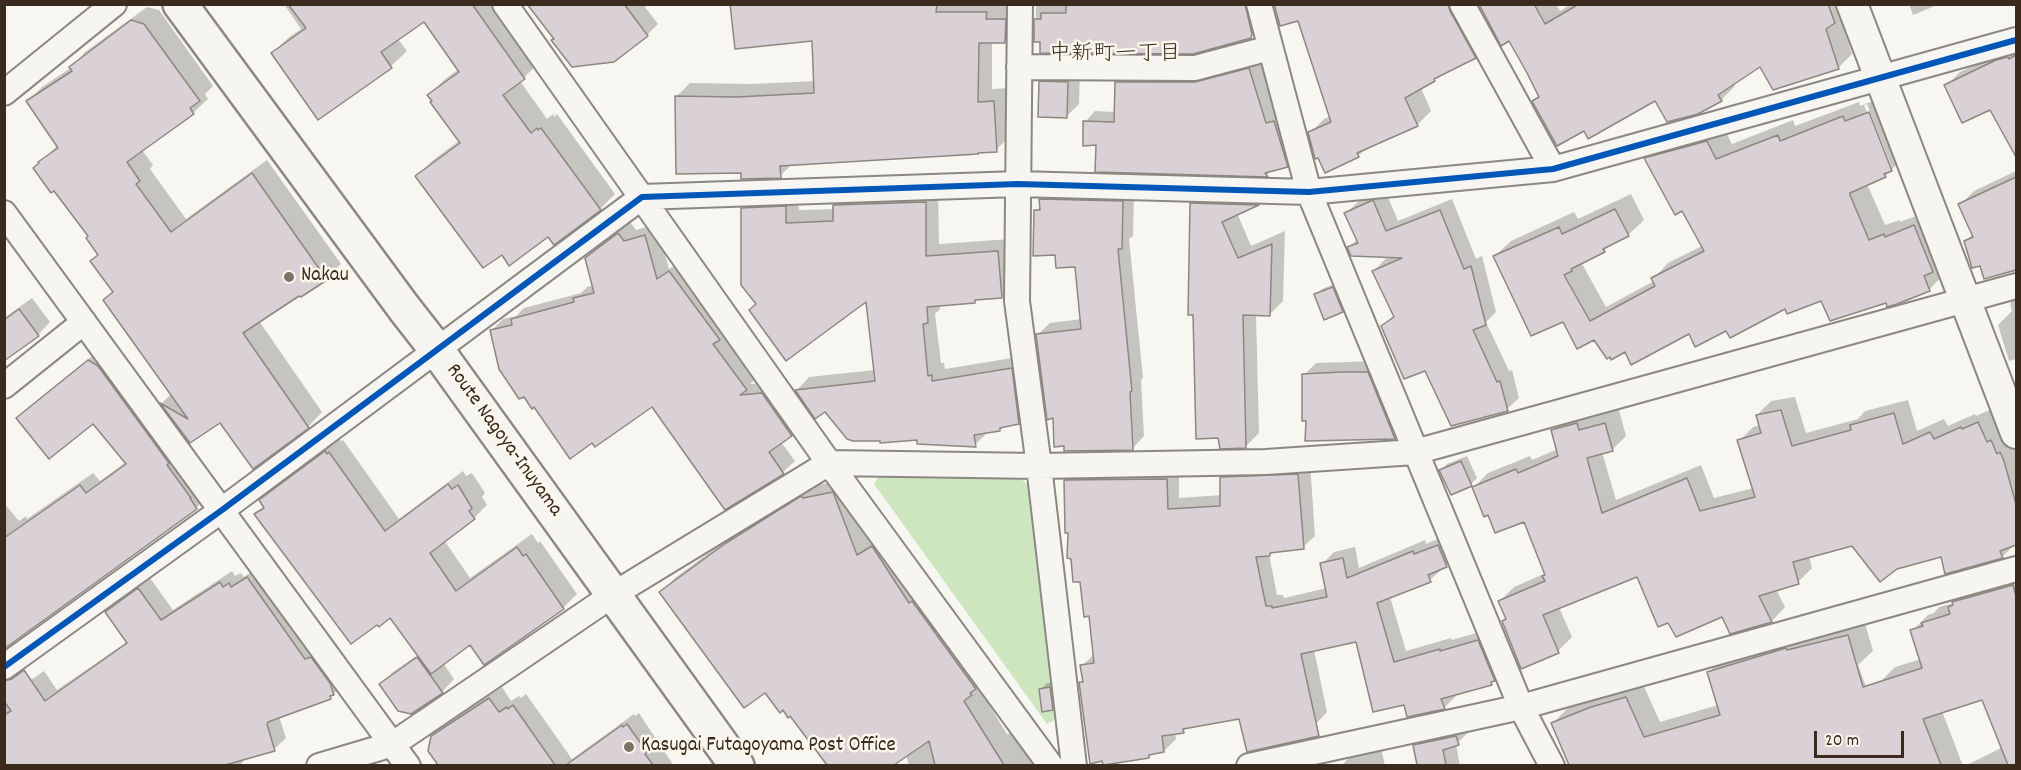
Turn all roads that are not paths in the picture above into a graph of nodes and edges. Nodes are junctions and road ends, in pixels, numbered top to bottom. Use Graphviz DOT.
graph roads {
  1 [pos="114,4"];
  2 [pos="180,4"];
  3 [pos="505,4"];
  4 [pos="1020,4"];
  5 [pos="1259,4"];
  6 [pos="1462,4"];
  7 [pos="1852,4"];
  8 [pos="2016,40"];
  9 [pos="1270,48"];
  10 [pos="1019,67"];
  11 [pos="1881,77"];
  12 [pos="4,93"];
  13 [pos="1553,169"];
  14 [pos="1018,184"];
  15 [pos="1309,192"];
  16 [pos="642,197"];
  17 [pos="4,213"];
  18 [pos="2016,286"];
  19 [pos="1966,301"];
  20 [pos="84,321"];
  21 [pos="436,349"];
  22 [pos="4,386"];
  23 [pos="2016,433"];
  24 [pos="1415,452"];
  25 [pos="829,463"];
  26 [pos="1039,466"];
  27 [pos="222,510"];
  28 [pos="2016,569"];
  29 [pos="614,594"];
  30 [pos="4,667"];
  31 [pos="1521,706"];
  32 [pos="393,744"];
  33 [pos="319,765"];
  34 [pos="408,765"];
  35 [pos="737,765"];
  36 [pos="1051,765"];
  37 [pos="1074,765"];
  38 [pos="1249,765"];
  39 [pos="1552,765"];
  1 -- 12 [label="street"];
  2 -- 21 [label="main road, Route Nagoya-Inuyama"];
  3 -- 16 [label="street"];
  4 -- 10 [label="street"];
  5 -- 9 [label="street"];
  6 -- 13 [label="street"];
  7 -- 11 [label="street"];
  8 -- 11 [label="street"];
  9 -- 10 [label="street"];
  9 -- 15 [label="street"];
  10 -- 14 [label="street"];
  11 -- 13 [label="street"];
  11 -- 19 [label="street"];
  13 -- 15 [label="street"];
  14 -- 15 [label="street"];
  14 -- 16 [label="street"];
  14 -- 26 [label="street"];
  15 -- 24 [label="street"];
  16 -- 21 [label="street"];
  16 -- 25 [label="street"];
  17 -- 20 [label="street"];
  18 -- 19 [label="street"];
  19 -- 23 [label="street"];
  19 -- 24 [label="street"];
  20 -- 22 [label="street"];
  20 -- 27 [label="street"];
  21 -- 27 [label="street"];
  21 -- 29 [label="main road, Route Nagoya-Inuyama"];
  24 -- 26 [label="street"];
  24 -- 31 [label="street"];
  25 -- 26 [label="street"];
  25 -- 29 [label="street"];
  25 -- 36 [label="street"];
  26 -- 37 [label="street"];
  27 -- 30 [label="street"];
  27 -- 32 [label="street"];
  28 -- 31 [label="street"];
  29 -- 32 [label="street"];
  29 -- 35 [label="main road, Route Nagoya-Inuyama"];
  31 -- 38 [label="street"];
  31 -- 39 [label="street"];
  32 -- 33 [label="street"];
  32 -- 34 [label="street"];
}
